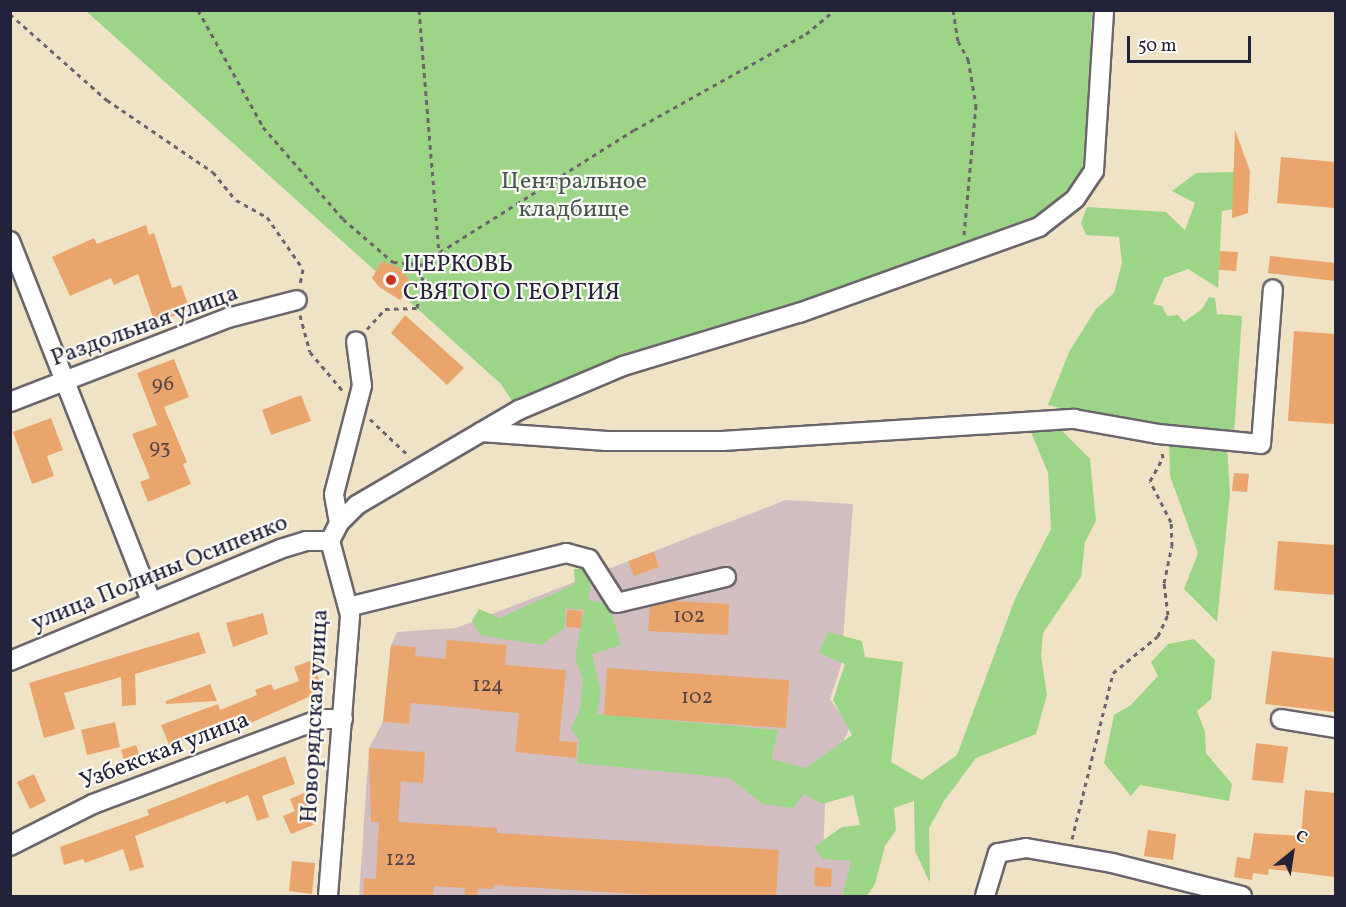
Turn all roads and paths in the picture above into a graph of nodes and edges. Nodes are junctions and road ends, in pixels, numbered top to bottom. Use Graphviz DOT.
graph roads {
  1 [pos="198,10"];
  2 [pos="419,10"];
  3 [pos="835,10"];
  4 [pos="953,10"];
  5 [pos="1104,10"];
  6 [pos="10,14"];
  7 [pos="10,241"];
  8 [pos="440,252"];
  9 [pos="968,252"];
  10 [pos="425,265"];
  11 [pos="1273,289"];
  12 [pos="297,300"];
  13 [pos="356,342"];
  14 [pos="65,381"];
  15 [pos="10,402"];
  16 [pos="356,406"];
  17 [pos="481,432"];
  18 [pos="1158,434"];
  19 [pos="421,467"];
  20 [pos="339,523"];
  21 [pos="330,541"];
  22 [pos="726,577"];
  23 [pos="151,601"];
  24 [pos="348,607"];
  25 [pos="10,661"];
  26 [pos="343,719"];
  27 [pos="1281,719"];
  28 [pos="1335,729"];
  29 [pos="10,846"];
  30 [pos="1068,855"];
  31 [pos="328,897"];
  32 [pos="985,897"];
  33 [pos="1242,897"];
  1 -- 10 [label="path"];
  2 -- 8 [label="path"];
  3 -- 8 [label="path"];
  4 -- 9 [label="path"];
  5 -- 9 [label="street"];
  6 -- 12 [label="path"];
  7 -- 14 [label="street"];
  8 -- 10 [label="path"];
  9 -- 17 [label="street"];
  10 -- 13 [label="path"];
  11 -- 18 [label="street"];
  12 -- 14 [label="street, Раздольная улица"];
  12 -- 16 [label="path"];
  13 -- 16 [label="street"];
  14 -- 15 [label="street, Раздольная улица"];
  14 -- 23 [label="street"];
  16 -- 19 [label="path"];
  16 -- 20 [label="street"];
  17 -- 18 [label="street"];
  17 -- 19 [label="street"];
  18 -- 30 [label="path"];
  19 -- 20 [label="street"];
  20 -- 21 [label="street"];
  21 -- 23 [label="street, улица Полины Осипенко"];
  21 -- 24 [label="street, Новорядская улица"];
  22 -- 24 [label="street"];
  23 -- 25 [label="street, улица Полины Осипенко"];
  24 -- 26 [label="street, Новорядская улица"];
  26 -- 29 [label="street, Узбекская улица"];
  26 -- 31 [label="street, Новорядская улица"];
  27 -- 28 [label="street"];
  30 -- 32 [label="street"];
  30 -- 33 [label="street"];
}
